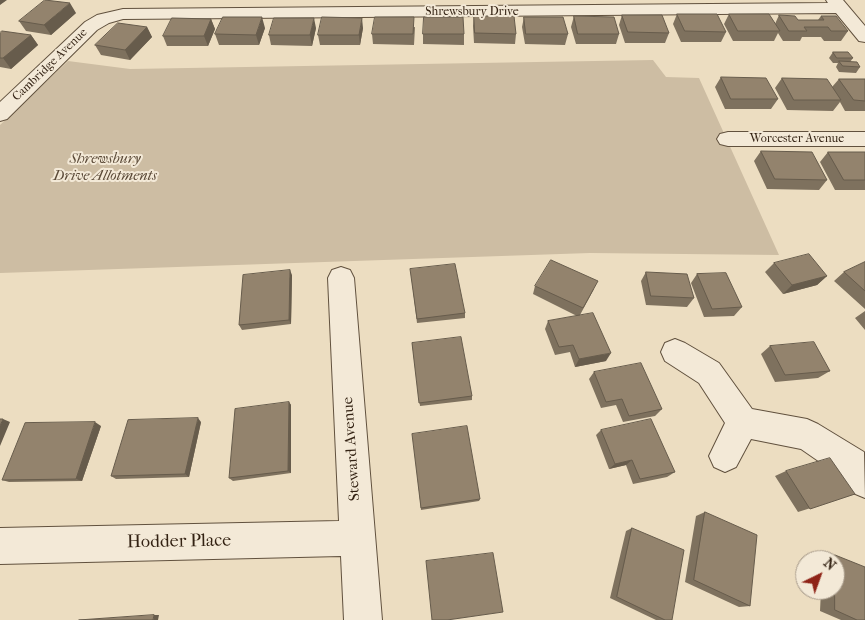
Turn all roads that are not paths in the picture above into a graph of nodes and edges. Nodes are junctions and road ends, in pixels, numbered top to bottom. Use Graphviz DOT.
graph roads {
  1 [pos="838,4"];
  2 [pos="103,19"];
  3 [pos="865,37"];
  4 [pos="0,114"];
  5 [pos="728,139"];
  6 [pos="865,139"];
  7 [pos="341,278"];
  8 [pos="675,352"];
  9 [pos="743,422"];
  10 [pos="725,456"];
  11 [pos="865,481"];
  12 [pos="357,538"];
  13 [pos="0,546"];
  14 [pos="362,620"];
  1 -- 2 [label="street, Shrewsbury Drive"];
  1 -- 3 [label="street"];
  2 -- 4 [label="street, Cambridge Avenue"];
  5 -- 6 [label="street, Worcester Avenue"];
  7 -- 12 [label="street, Steward Avenue"];
  8 -- 9 [label="street"];
  9 -- 10 [label="street"];
  9 -- 11 [label="street"];
  12 -- 13 [label="street, Hodder Place"];
  12 -- 14 [label="street, Steward Avenue"];
}
